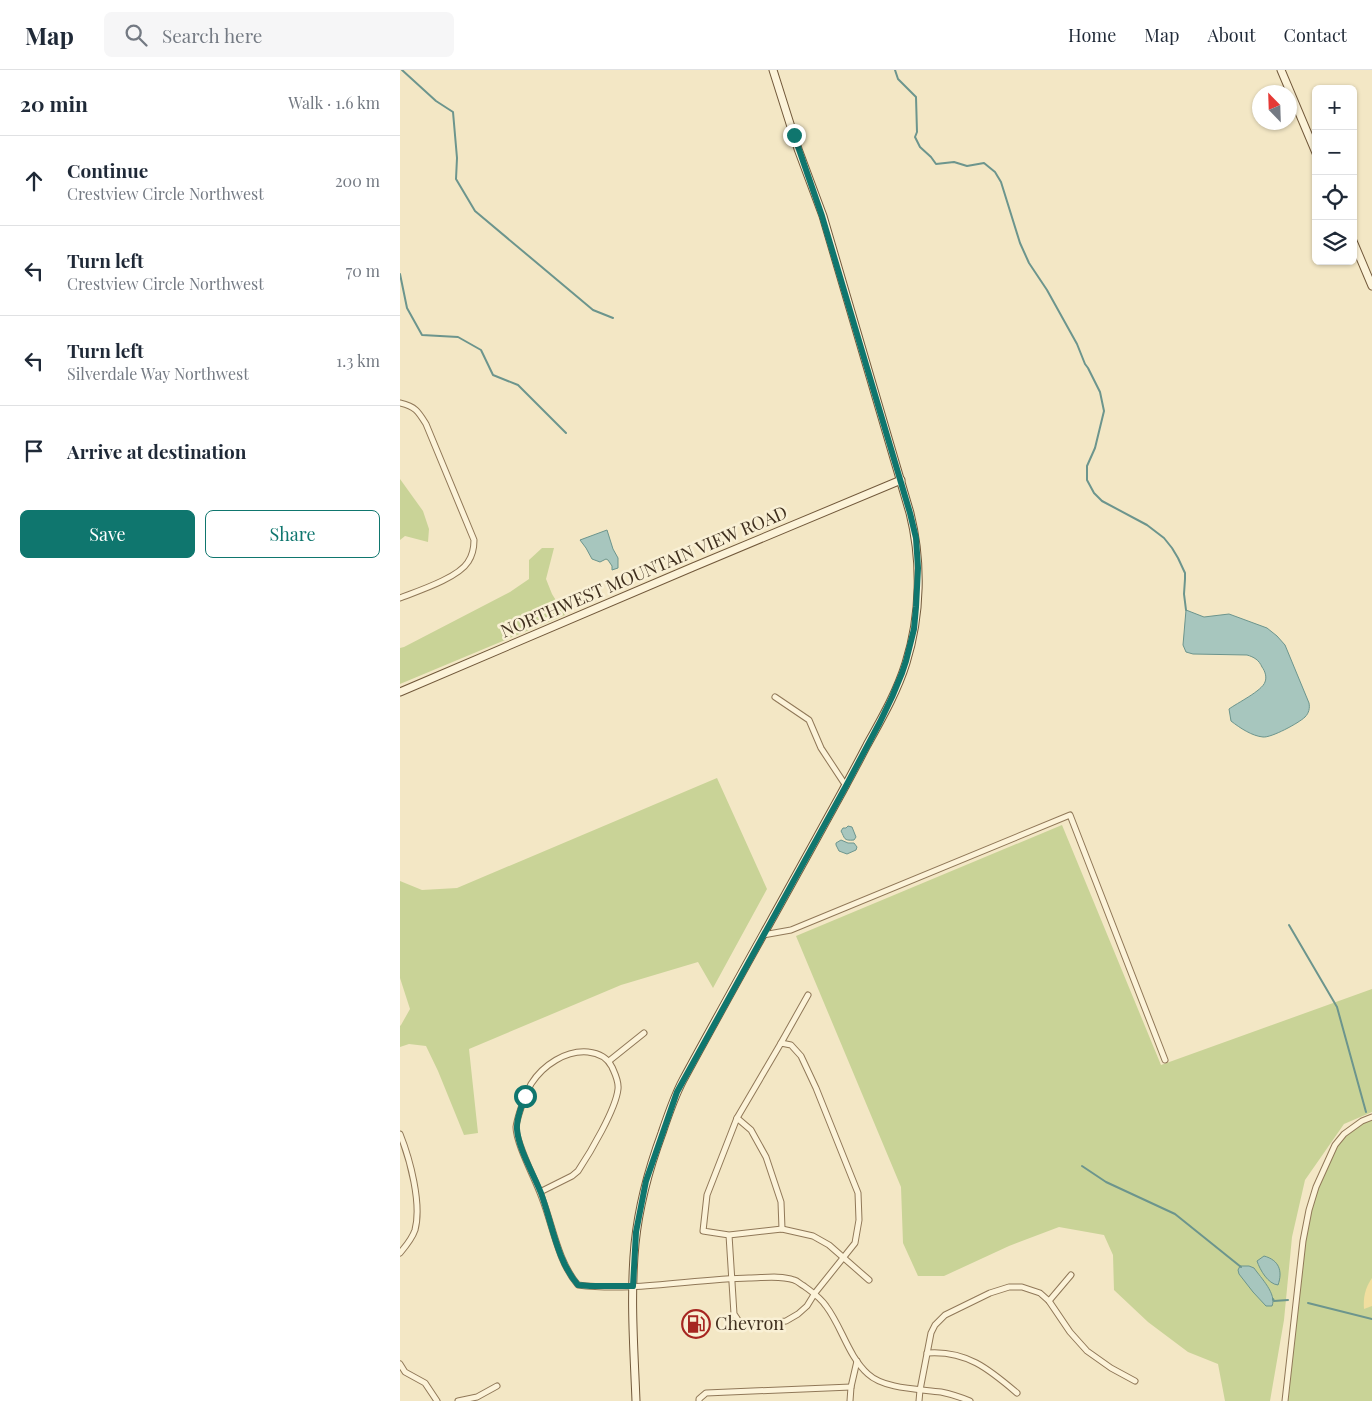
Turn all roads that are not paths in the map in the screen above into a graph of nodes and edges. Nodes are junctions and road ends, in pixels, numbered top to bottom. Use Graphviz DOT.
graph roads {
  1 [pos="773,70"];
  2 [pos="1281,70"];
  3 [pos="1312,144"];
  4 [pos="1357,250"];
  5 [pos="1372,286"];
  6 [pos="400,403"];
  7 [pos="901,480"];
  8 [pos="400,598"];
  9 [pos="400,692"];
  10 [pos="775,697"];
  11 [pos="846,786"];
  12 [pos="763,935"];
  13 [pos="808,995"];
  14 [pos="644,1033"];
  15 [pos="781,1043"];
  16 [pos="1165,1060"];
  17 [pos="609,1062"];
  18 [pos="1372,1117"];
  19 [pos="737,1118"];
  20 [pos="400,1134"];
  21 [pos="540,1192"];
  22 [pos="782,1230"];
  23 [pos="729,1235"];
  24 [pos="400,1253"];
  25 [pos="844,1258"];
  26 [pos="1071,1275"];
  27 [pos="732,1278"];
  28 [pos="869,1280"];
  29 [pos="633,1286"];
  30 [pos="815,1293"];
  31 [pos="1049,1301"];
  32 [pos="927,1353"];
  33 [pos="857,1361"];
  34 [pos="400,1364"];
  35 [pos="1134,1381"];
  36 [pos="497,1386"];
  37 [pos="851,1387"];
  38 [pos="920,1390"];
  39 [pos="1017,1393"];
  40 [pos="437,1401"];
  41 [pos="458,1401"];
  42 [pos="636,1401"];
  43 [pos="699,1401"];
  44 [pos="850,1401"];
  45 [pos="919,1401"];
  46 [pos="970,1401"];
  47 [pos="1285,1401"];
  1 -- 7 [label="main road"];
  2 -- 3 [label="main road"];
  4 -- 5 [label="main road"];
  6 -- 8 [label="street"];
  7 -- 9 [label="main road, NORTHWEST MOUNTAIN VIEW ROAD"];
  7 -- 11 [label="main road"];
  10 -- 11 [label="street"];
  11 -- 12 [label="main road"];
  12 -- 16 [label="street"];
  12 -- 29 [label="main road"];
  13 -- 15 [label="street"];
  14 -- 17 [label="street"];
  15 -- 19 [label="street"];
  15 -- 25 [label="street"];
  17 -- 21 [label="street"];
  17 -- 21 [label="street"];
  18 -- 47 [label="street"];
  19 -- 22 [label="street"];
  19 -- 23 [label="street"];
  20 -- 24 [label="street"];
  21 -- 29 [label="street"];
  22 -- 23 [label="street"];
  22 -- 25 [label="street"];
  23 -- 27 [label="street"];
  25 -- 28 [label="street"];
  25 -- 30 [label="street"];
  26 -- 31 [label="street"];
  27 -- 29 [label="street"];
  27 -- 30 [label="street"];
  27 -- 30 [label="street"];
  29 -- 42 [label="main road"];
  30 -- 33 [label="street"];
  31 -- 32 [label="street"];
  31 -- 35 [label="street"];
  32 -- 38 [label="street"];
  32 -- 39 [label="street"];
  33 -- 37 [label="street"];
  33 -- 38 [label="street"];
  34 -- 40 [label="street"];
  36 -- 41 [label="street"];
  37 -- 43 [label="street"];
  37 -- 44 [label="street"];
  38 -- 45 [label="street"];
  38 -- 46 [label="street"];
}
